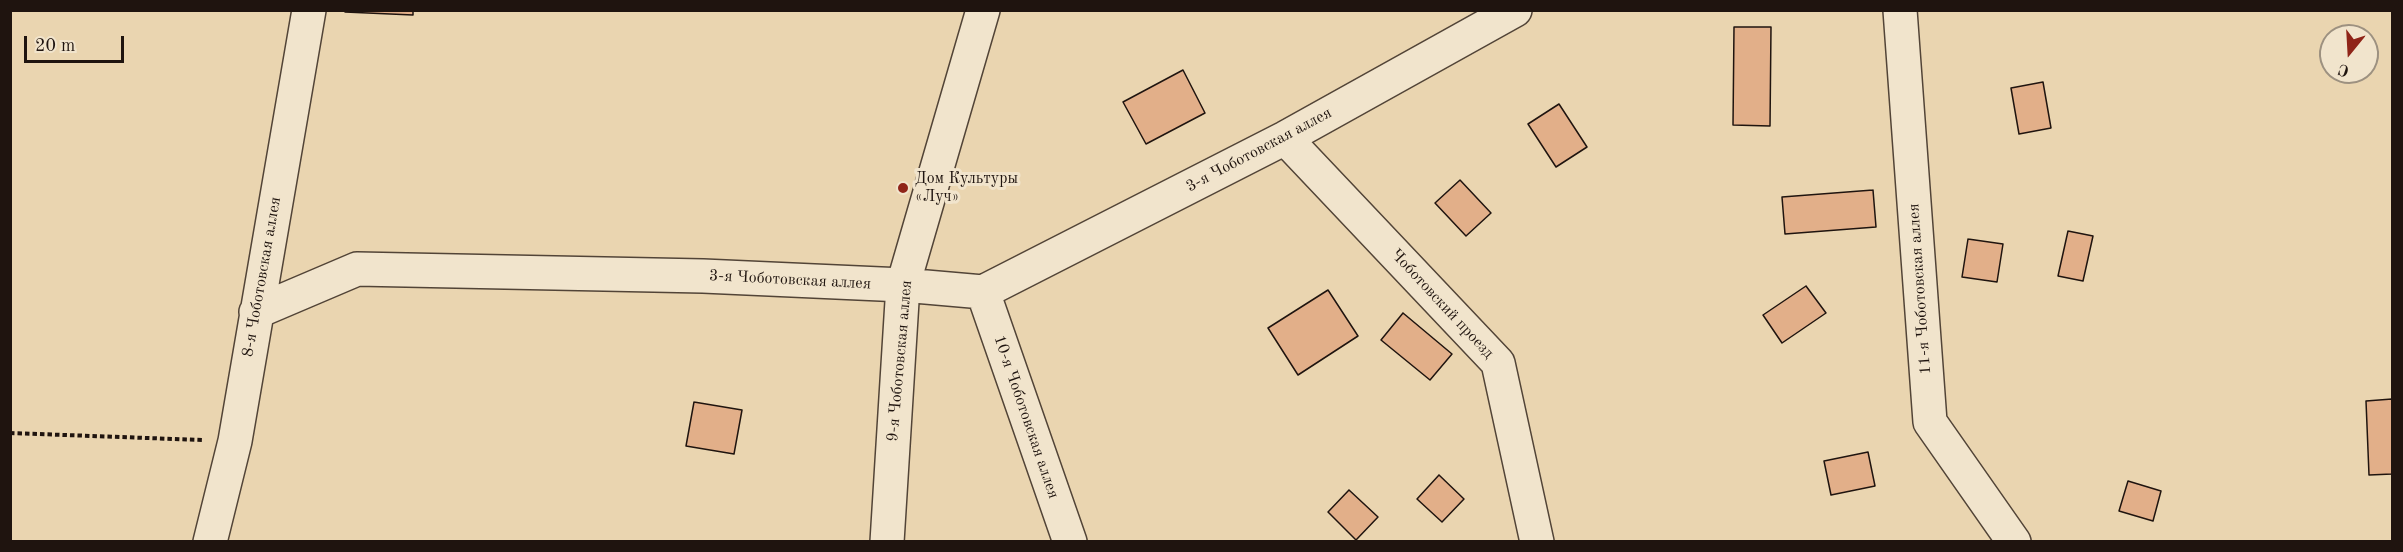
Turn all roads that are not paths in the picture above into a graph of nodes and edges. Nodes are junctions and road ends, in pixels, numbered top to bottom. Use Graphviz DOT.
graph roads {
  1 [pos="309,10"];
  2 [pos="983,10"];
  3 [pos="1515,10"];
  4 [pos="1900,10"];
  5 [pos="1286,138"];
  6 [pos="903,285"];
  7 [pos="982,292"];
  8 [pos="256,312"];
  9 [pos="210,542"];
  10 [pos="887,542"];
  11 [pos="1070,542"];
  12 [pos="1537,542"];
  13 [pos="2014,542"];
  1 -- 8 [label="street, 8-я Чоботовская аллея"];
  2 -- 6 [label="street, 9-я Чоботовская аллея"];
  3 -- 5 [label="street, 3-я Чоботовская аллея"];
  4 -- 13 [label="street, 11-я Чоботовская аллея"];
  5 -- 7 [label="street, 3-я Чоботовская аллея"];
  5 -- 12 [label="street, Чоботовский проезд"];
  6 -- 7 [label="street, 3-я Чоботовская аллея"];
  6 -- 8 [label="street, 3-я Чоботовская аллея"];
  6 -- 10 [label="street, 9-я Чоботовская аллея"];
  7 -- 11 [label="street, 10-я Чоботовская аллея"];
  8 -- 9 [label="street, 8-я Чоботовская аллея"];
}
